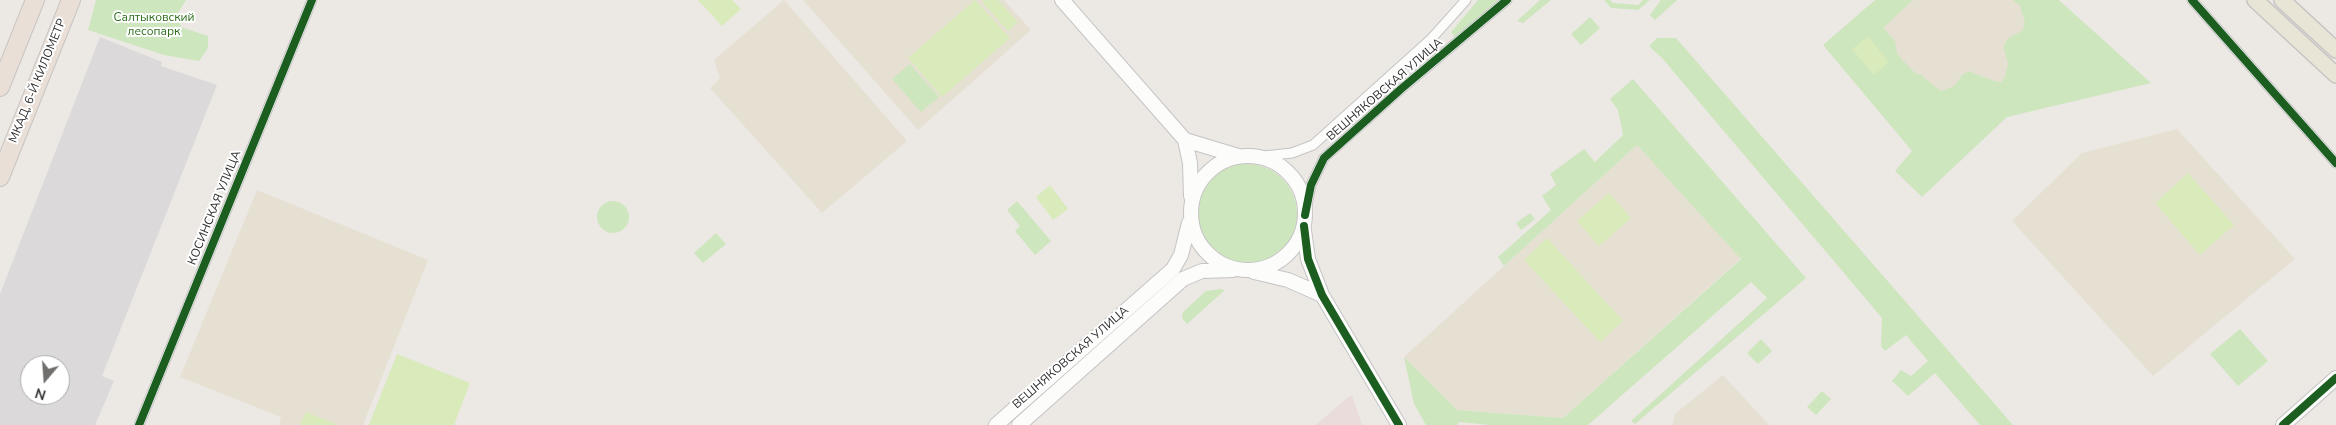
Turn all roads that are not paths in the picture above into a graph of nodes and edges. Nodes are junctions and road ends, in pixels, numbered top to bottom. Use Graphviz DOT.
graph roads {
  1 [pos="312,0"];
  2 [pos="1062,0"];
  3 [pos="1466,0"];
  4 [pos="1507,0"];
  5 [pos="2192,0"];
  6 [pos="2255,0"];
  7 [pos="2282,0"];
  8 [pos="35,1"];
  9 [pos="68,7"];
  10 [pos="2336,50"];
  11 [pos="2336,75"];
  12 [pos="0,87"];
  13 [pos="1185,140"];
  14 [pos="1248,156"];
  15 [pos="2336,163"];
  16 [pos="0,177"];
  17 [pos="1190,211"];
  18 [pos="1305,220"];
  19 [pos="1247,271"];
  20 [pos="1322,295"];
  21 [pos="2336,378"];
  22 [pos="138,425"];
  23 [pos="996,425"];
  24 [pos="1019,425"];
  25 [pos="1399,425"];
  26 [pos="2283,425"];
  1 -- 22 [label="street, КОСИНСКАЯ УЛИЦА"];
  2 -- 13 [label="main road"];
  3 -- 14 [label="street, ВЕШНЯКОВСКАЯ УЛИЦА"];
  4 -- 18 [label="street, ВЕШНЯКОВСКАЯ УЛИЦА"];
  5 -- 15 [label="street"];
  6 -- 11 [label="main road"];
  7 -- 10 [label="main road"];
  8 -- 12 [label="highway"];
  9 -- 16 [label="highway, МКАД, 6-Й КИЛОМЕТР"];
  13 -- 14 [label="main road"];
  13 -- 17 [label="main road"];
  14 -- 17 [label="main road"];
  14 -- 18 [label="main road"];
  17 -- 19 [label="main road"];
  17 -- 23 [label="main road, ВЕШНЯКОВСКАЯ УЛИЦА"];
  18 -- 19 [label="main road"];
  18 -- 20 [label="main road"];
  19 -- 20 [label="main road"];
  19 -- 24 [label="main road, ВЕШНЯКОВСКАЯ УЛИЦА"];
  20 -- 25 [label="main road"];
  21 -- 26 [label="main road"];
}
